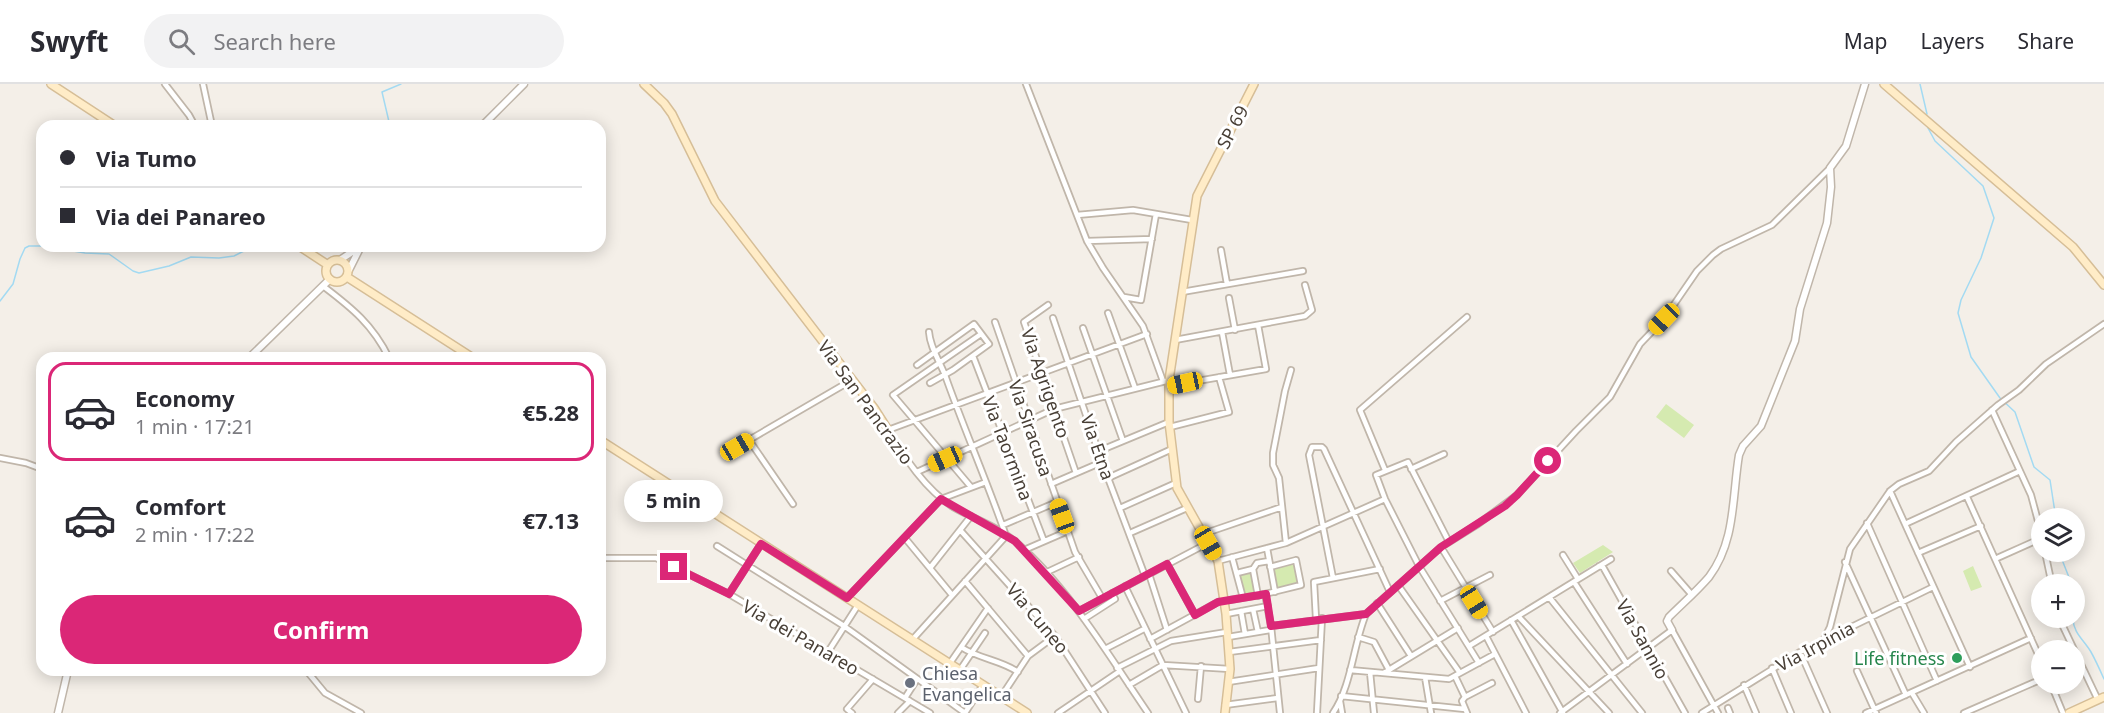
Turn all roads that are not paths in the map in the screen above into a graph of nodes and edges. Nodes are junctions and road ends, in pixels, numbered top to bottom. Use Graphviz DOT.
graph roads {
  1 [pos="51,84"];
  2 [pos="165,84"];
  3 [pos="203,84"];
  4 [pos="524,84"];
  5 [pos="644,84"];
  6 [pos="1026,84"];
  7 [pos="1254,84"];
  8 [pos="1863,84"];
  9 [pos="1884,84"];
  10 [pos="106,120"];
  11 [pos="192,120"];
  12 [pos="211,120"];
  13 [pos="488,120"];
  14 [pos="1830,168"];
  15 [pos="1156,214"];
  16 [pos="1077,215"];
  17 [pos="1192,220"];
  18 [pos="1152,238"];
  19 [pos="1087,242"];
  20 [pos="1221,250"];
  21 [pos="308,252"];
  22 [pos="351,252"];
  23 [pos="357,252"];
  24 [pos="340,260"];
  25 [pos="328,265"];
  26 [pos="1303,271"];
  27 [pos="348,274"];
  28 [pos="330,279"];
  29 [pos="1227,284"];
  30 [pos="1305,285"];
  31 [pos="2104,285"];
  32 [pos="323,286"];
  33 [pos="1182,292"];
  34 [pos="1124,297"];
  35 [pos="1230,298"];
  36 [pos="1048,305"];
  37 [pos="1108,313"];
  38 [pos="1467,317"];
  39 [pos="1053,318"];
  40 [pos="995,322"];
  41 [pos="2104,324"];
  42 [pos="1258,325"];
  43 [pos="1083,328"];
  44 [pos="1235,330"];
  45 [pos="929,332"];
  46 [pos="1222,332"];
  47 [pos="981,334"];
  48 [pos="1148,334"];
  49 [pos="1175,340"];
  50 [pos="1119,344"];
  51 [pos="255,352"];
  52 [pos="386,352"];
  53 [pos="464,352"];
  54 [pos="935,352"];
  55 [pos="1091,355"];
  56 [pos="973,356"];
  57 [pos="940,363"];
  58 [pos="1069,363"];
  59 [pos="917,365"];
  60 [pos="1291,370"];
  61 [pos="944,374"];
  62 [pos="1042,374"];
  63 [pos="1230,375"];
  64 [pos="1219,377"];
  65 [pos="852,380"];
  66 [pos="930,383"];
  67 [pos="1016,384"];
  68 [pos="1167,385"];
  69 [pos="1135,388"];
  70 [pos="987,394"];
  71 [pos="1106,395"];
  72 [pos="1082,401"];
  73 [pos="956,406"];
  74 [pos="1054,410"];
  75 [pos="1992,410"];
  76 [pos="914,421"];
  77 [pos="1029,421"];
  78 [pos="1169,424"];
  79 [pos="888,430"];
  80 [pos="1002,433"];
  81 [pos="749,440"];
  82 [pos="1123,441"];
  83 [pos="606,444"];
  84 [pos="737,447"];
  85 [pos="971,447"];
  86 [pos="1172,449"];
  87 [pos="1099,451"];
  88 [pos="1444,454"];
  89 [pos="0,458"];
  90 [pos="945,459"];
  91 [pos="1102,462"];
  92 [pos="36,467"];
  93 [pos="1411,469"];
  94 [pos="1385,470"];
  95 [pos="2020,471"];
  96 [pos="916,472"];
  97 [pos="1076,473"];
  98 [pos="1108,478"];
  99 [pos="986,482"];
  100 [pos="1176,483"];
  101 [pos="1051,484"];
  102 [pos="971,487"];
  103 [pos="1890,490"];
  104 [pos="1967,497"];
  105 [pos="941,499"];
  106 [pos="1385,499"];
  107 [pos="1057,502"];
  108 [pos="794,504"];
  109 [pos="1282,507"];
  110 [pos="1120,508"];
  111 [pos="1187,508"];
  112 [pos="2034,508"];
  113 [pos="1033,512"];
  114 [pos="1354,512"];
  115 [pos="971,516"];
  116 [pos="1867,523"];
  117 [pos="1905,524"];
  118 [pos="1003,525"];
  119 [pos="1324,526"];
  120 [pos="1981,526"];
  121 [pos="960,530"];
  122 [pos="1068,531"];
  123 [pos="1130,534"];
  124 [pos="1203,534"];
  125 [pos="1006,536"];
  126 [pos="905,538"];
  127 [pos="1044,541"];
  128 [pos="1449,542"];
  129 [pos="2031,542"];
  130 [pos="1208,543"];
  131 [pos="1286,543"];
  132 [pos="761,544"];
  133 [pos="717,546"];
  134 [pos="1441,547"];
  135 [pos="1267,548"];
  136 [pos="1024,550"];
  137 [pos="1918,553"];
  138 [pos="1563,555"];
  139 [pos="1079,557"];
  140 [pos="1232,557"];
  141 [pos="606,558"];
  142 [pos="986,558"];
  143 [pos="1611,559"];
  144 [pos="1995,559"];
  145 [pos="1218,561"];
  146 [pos="1845,562"];
  147 [pos="1167,564"];
  148 [pos="1269,564"];
  149 [pos="747,565"];
  150 [pos="1419,567"];
  151 [pos="1599,567"];
  152 [pos="930,568"];
  153 [pos="1253,569"];
  154 [pos="1380,569"];
  155 [pos="1671,571"];
  156 [pos="1045,573"];
  157 [pos="1237,573"];
  158 [pos="1147,575"];
  159 [pos="1490,575"];
  160 [pos="1333,578"];
  161 [pos="965,581"];
  162 [pos="1576,581"];
  163 [pos="1398,585"];
  164 [pos="1125,586"];
  165 [pos="1933,587"];
  166 [pos="1465,588"];
  167 [pos="1275,592"];
  168 [pos="1390,592"];
  169 [pos="1112,593"];
  170 [pos="729,594"];
  171 [pos="1266,594"];
  172 [pos="1692,595"];
  173 [pos="952,596"];
  174 [pos="1258,596"];
  175 [pos="1549,597"];
  176 [pos="847,598"];
  177 [pos="1102,598"];
  178 [pos="1243,598"];
  179 [pos="1224,601"];
  180 [pos="1440,601"];
  181 [pos="1902,602"];
  182 [pos="1377,603"];
  183 [pos="858,605"];
  184 [pos="1268,606"];
  185 [pos="988,608"];
  186 [pos="1253,609"];
  187 [pos="1079,611"];
  188 [pos="1241,611"];
  189 [pos="1226,614"];
  190 [pos="1366,614"];
  191 [pos="1195,615"];
  192 [pos="1518,616"];
  193 [pos="1870,617"];
  194 [pos="1084,619"];
  195 [pos="1319,619"];
  196 [pos="1511,620"];
  197 [pos="844,626"];
  198 [pos="1144,628"];
  199 [pos="1271,628"];
  200 [pos="1458,628"];
  201 [pos="2064,628"];
  202 [pos="1167,630"];
  203 [pos="1672,630"];
  204 [pos="1258,632"];
  205 [pos="1493,632"];
  206 [pos="985,633"];
  207 [pos="1245,634"];
  208 [pos="1228,635"];
  209 [pos="1055,636"];
  210 [pos="1486,636"];
  211 [pos="1358,637"];
  212 [pos="2031,638"];
  213 [pos="913,639"];
  214 [pos="1150,639"];
  215 [pos="1824,639"];
  216 [pos="1321,640"];
  217 [pos="1437,640"];
  218 [pos="1469,646"];
  219 [pos="961,647"];
  220 [pos="1272,647"];
  221 [pos="1648,648"];
  222 [pos="1105,649"];
  223 [pos="1155,649"];
  224 [pos="828,652"];
  225 [pos="1228,652"];
  226 [pos="1800,652"];
  227 [pos="971,654"];
  228 [pos="1495,654"];
  229 [pos="1028,656"];
  230 [pos="1411,656"];
  231 [pos="950,663"];
  232 [pos="1479,663"];
  233 [pos="1627,664"];
  234 [pos="1163,665"];
  235 [pos="1201,666"];
  236 [pos="1970,667"];
  237 [pos="1319,668"];
  238 [pos="1772,668"];
  239 [pos="1230,669"];
  240 [pos="960,670"];
  241 [pos="1119,670"];
  242 [pos="1350,670"];
  243 [pos="1387,671"];
  244 [pos="1857,671"];
  245 [pos="1018,672"];
  246 [pos="1370,672"];
  247 [pos="1275,675"];
  248 [pos="1458,675"];
  249 [pos="1612,675"];
  250 [pos="67,676"];
  251 [pos="311,676"];
  252 [pos="1425,677"];
  253 [pos="873,679"];
  254 [pos="917,679"];
  255 [pos="1937,681"];
  256 [pos="1228,682"];
  257 [pos="1491,683"];
  258 [pos="2031,684"];
  259 [pos="983,685"];
  260 [pos="1129,685"];
  261 [pos="1744,685"];
  262 [pos="1091,690"];
  263 [pos="1589,692"];
  264 [pos="1909,694"];
  265 [pos="2055,694"];
  266 [pos="1001,697"];
  267 [pos="1340,697"];
  268 [pos="1465,697"];
  269 [pos="1278,698"];
  270 [pos="908,699"];
  271 [pos="1198,699"];
  272 [pos="1372,699"];
  273 [pos="2101,699"];
  274 [pos="1714,704"];
  275 [pos="1430,706"];
  276 [pos="1727,706"];
  277 [pos="1225,709"];
  278 [pos="846,711"];
  279 [pos="1466,711"];
  280 [pos="1875,711"];
  281 [pos="1562,712"];
  282 [pos="58,713"];
  283 [pos="361,713"];
  284 [pos="852,713"];
  285 [pos="898,713"];
  286 [pos="930,713"];
  287 [pos="965,713"];
  288 [pos="1027,713"];
  289 [pos="1058,713"];
  290 [pos="1105,713"];
  291 [pos="1148,713"];
  292 [pos="1186,713"];
  293 [pos="1280,713"];
  294 [pos="1317,713"];
  295 [pos="1333,713"];
  296 [pos="1342,713"];
  297 [pos="1374,713"];
  298 [pos="1431,713"];
  299 [pos="1526,713"];
  300 [pos="1609,713"];
  301 [pos="1642,713"];
  302 [pos="1685,713"];
  303 [pos="1702,713"];
  304 [pos="1718,713"];
  305 [pos="1756,713"];
  306 [pos="1791,713"];
  307 [pos="1827,713"];
  308 [pos="1866,713"];
  309 [pos="1924,713"];
  310 [pos="1964,713"];
  311 [pos="2063,713"];
  312 [pos="2069,713"];
  1 -- 10 [label="main road"];
  2 -- 11 [label="street"];
  3 -- 12 [label="street"];
  4 -- 13 [label="street"];
  5 -- 65 [label="main road, Via San Pancrazio"];
  6 -- 16 [label="street"];
  7 -- 17 [label="main road, SP 69"];
  8 -- 14 [label="street"];
  9 -- 31 [label="main road"];
  14 -- 128 [label="street"];
  14 -- 172 [label="street"];
  15 -- 16 [label="street"];
  15 -- 17 [label="street"];
  15 -- 18 [label="street"];
  16 -- 19 [label="street"];
  17 -- 33 [label="main road, SP 69"];
  18 -- 19 [label="street"];
  18 -- 34 [label="street"];
  19 -- 34 [label="street"];
  20 -- 29 [label="street"];
  21 -- 25 [label="main road"];
  22 -- 24 [label="street"];
  23 -- 27 [label="street"];
  24 -- 25 [label="main road"];
  24 -- 27 [label="main road"];
  25 -- 28 [label="main road"];
  26 -- 29 [label="street"];
  27 -- 28 [label="main road"];
  27 -- 53 [label="main road"];
  28 -- 32 [label="street"];
  29 -- 33 [label="street"];
  30 -- 42 [label="street"];
  32 -- 51 [label="street"];
  32 -- 52 [label="street"];
  33 -- 49 [label="main road, SP 69"];
  34 -- 48 [label="street"];
  35 -- 44 [label="street"];
  36 -- 62 [label="street, Via Agrigento"];
  37 -- 50 [label="street"];
  38 -- 94 [label="street"];
  39 -- 58 [label="street, Via Etna"];
  40 -- 67 [label="street, Via Siracusa"];
  41 -- 75 [label="street"];
  42 -- 44 [label="street"];
  42 -- 63 [label="street"];
  43 -- 55 [label="street"];
  44 -- 46 [label="street"];
  45 -- 54 [label="street"];
  46 -- 49 [label="street"];
  46 -- 63 [label="street"];
  47 -- 54 [label="street"];
  47 -- 56 [label="street"];
  47 -- 57 [label="street"];
  48 -- 50 [label="street"];
  48 -- 68 [label="street"];
  49 -- 68 [label="main road, SP 69"];
  50 -- 55 [label="street"];
  50 -- 69 [label="street"];
  54 -- 57 [label="street"];
  54 -- 59 [label="street"];
  55 -- 58 [label="street"];
  55 -- 71 [label="street"];
  56 -- 61 [label="street"];
  56 -- 70 [label="street, Via Taormina"];
  57 -- 61 [label="street"];
  57 -- 76 [label="street"];
  58 -- 62 [label="street"];
  58 -- 72 [label="street, Via Etna"];
  60 -- 109 [label="street"];
  61 -- 66 [label="street"];
  61 -- 73 [label="street"];
  62 -- 67 [label="street"];
  62 -- 74 [label="street, Via Agrigento"];
  63 -- 64 [label="street"];
  64 -- 68 [label="street"];
  64 -- 78 [label="street"];
  65 -- 79 [label="main road, Via San Pancrazio"];
  65 -- 81 [label="street"];
  67 -- 70 [label="street"];
  67 -- 77 [label="street, Via Siracusa"];
  68 -- 69 [label="street"];
  68 -- 78 [label="main road, SP 69"];
  69 -- 71 [label="street"];
  70 -- 73 [label="street"];
  70 -- 80 [label="street, Via Taormina"];
  71 -- 72 [label="street"];
  71 -- 82 [label="street"];
  72 -- 74 [label="street"];
  72 -- 87 [label="street, Via Etna"];
  73 -- 76 [label="street"];
  73 -- 85 [label="street"];
  74 -- 77 [label="street"];
  74 -- 97 [label="street, Via Agrigento"];
  75 -- 95 [label="street"];
  75 -- 103 [label="street"];
  76 -- 79 [label="street"];
  76 -- 90 [label="street"];
  77 -- 80 [label="street"];
  77 -- 101 [label="street, Via Siracusa"];
  78 -- 82 [label="street"];
  78 -- 86 [label="main road, SP 69"];
  79 -- 96 [label="street, Via San Pancrazio"];
  80 -- 85 [label="street"];
  80 -- 113 [label="street, Via Taormina"];
  81 -- 84 [label="street"];
  81 -- 108 [label="street"];
  82 -- 87 [label="street"];
  83 -- 132 [label="main road"];
  85 -- 90 [label="street"];
  85 -- 99 [label="street"];
  86 -- 98 [label="street"];
  86 -- 100 [label="main road, SP 69"];
  87 -- 91 [label="street, Via Etna"];
  88 -- 93 [label="street"];
  89 -- 92 [label="street"];
  90 -- 96 [label="street"];
  90 -- 102 [label="street"];
  91 -- 97 [label="street"];
  91 -- 98 [label="street, Via Etna"];
  93 -- 94 [label="street"];
  93 -- 128 [label="street"];
  94 -- 106 [label="street"];
  95 -- 104 [label="street"];
  95 -- 112 [label="street"];
  96 -- 105 [label="street, Via San Pancrazio"];
  97 -- 101 [label="street"];
  98 -- 110 [label="street, Via Etna"];
  99 -- 102 [label="street"];
  99 -- 118 [label="street"];
  100 -- 110 [label="street"];
  100 -- 111 [label="main road, SP 69"];
  101 -- 107 [label="street, Via Siracusa"];
  102 -- 105 [label="street"];
  103 -- 116 [label="street"];
  103 -- 117 [label="street"];
  104 -- 117 [label="street"];
  104 -- 120 [label="street"];
  105 -- 115 [label="street, Via San Pancrazio"];
  105 -- 126 [label="street"];
  106 -- 114 [label="street"];
  106 -- 150 [label="street"];
  107 -- 113 [label="street"];
  107 -- 122 [label="street, Via Siracusa"];
  109 -- 124 [label="street"];
  109 -- 131 [label="street"];
  110 -- 123 [label="street, Via Etna"];
  111 -- 123 [label="street"];
  111 -- 124 [label="main road, SP 69"];
  113 -- 118 [label="street"];
  113 -- 127 [label="street, Via Taormina"];
  114 -- 119 [label="street"];
  114 -- 119 [label="street"];
  114 -- 154 [label="street"];
  115 -- 121 [label="street"];
  115 -- 125 [label="street, Via San Pancrazio"];
  116 -- 146 [label="street"];
  116 -- 181 [label="street"];
  117 -- 137 [label="street"];
  118 -- 125 [label="street"];
  119 -- 131 [label="street"];
  119 -- 160 [label="street"];
  120 -- 137 [label="street"];
  120 -- 144 [label="street"];
  121 -- 142 [label="street, Via Cuneo"];
  121 -- 152 [label="street"];
  122 -- 127 [label="street"];
  122 -- 139 [label="street, Via Siracusa"];
  123 -- 158 [label="street, Via Etna"];
  124 -- 130 [label="main road, SP 69"];
  125 -- 136 [label="street, Via San Pancrazio"];
  125 -- 142 [label="street"];
  126 -- 152 [label="street"];
  126 -- 176 [label="street"];
  127 -- 136 [label="street"];
  128 -- 134 [label="street"];
  129 -- 144 [label="street"];
  130 -- 145 [label="main road, SP 69"];
  130 -- 147 [label="street"];
  131 -- 135 [label="street"];
  132 -- 149 [label="street"];
  132 -- 176 [label="main road"];
  133 -- 149 [label="street"];
  134 -- 150 [label="street"];
  134 -- 166 [label="street"];
  135 -- 140 [label="street"];
  135 -- 148 [label="street"];
  136 -- 156 [label="street, Via San Pancrazio"];
  137 -- 165 [label="street"];
  138 -- 162 [label="street"];
  139 -- 156 [label="street"];
  139 -- 177 [label="street, Via Siracusa"];
  140 -- 145 [label="street"];
  140 -- 157 [label="street"];
  141 -- 170 [label="street, Via dei Panareo"];
  142 -- 161 [label="street"];
  142 -- 209 [label="street, Via Cuneo"];
  143 -- 151 [label="street"];
  144 -- 212 [label="street"];
  145 -- 179 [label="main road"];
  146 -- 193 [label="street"];
  146 -- 215 [label="street"];
  147 -- 158 [label="street"];
  147 -- 191 [label="street"];
  148 -- 153 [label="street"];
  148 -- 167 [label="street"];
  148 -- 167 [label="street"];
  149 -- 170 [label="street"];
  149 -- 197 [label="street"];
  150 -- 163 [label="street"];
  150 -- 180 [label="street"];
  151 -- 162 [label="street"];
  151 -- 221 [label="street, Via Sannio"];
  152 -- 173 [label="street"];
  153 -- 157 [label="street"];
  153 -- 174 [label="street"];
  154 -- 160 [label="street"];
  154 -- 168 [label="street"];
  155 -- 172 [label="street"];
  156 -- 187 [label="street, Via San Pancrazio"];
  157 -- 178 [label="street"];
  158 -- 164 [label="street"];
  158 -- 202 [label="street, Via Etna"];
  159 -- 166 [label="street"];
  160 -- 195 [label="street"];
  161 -- 173 [label="street"];
  161 -- 185 [label="street"];
  162 -- 175 [label="street"];
  162 -- 233 [label="street"];
  163 -- 168 [label="street"];
  163 -- 217 [label="street"];
  164 -- 169 [label="street"];
  164 -- 198 [label="street"];
  165 -- 181 [label="street, Via Irpinia"];
  165 -- 236 [label="street"];
  166 -- 180 [label="street"];
  166 -- 205 [label="street"];
  167 -- 171 [label="street"];
  168 -- 182 [label="street"];
  169 -- 177 [label="street"];
  169 -- 194 [label="street"];
  170 -- 224 [label="street, Via dei Panareo"];
  171 -- 174 [label="street"];
  171 -- 184 [label="street"];
  172 -- 203 [label="street"];
  173 -- 213 [label="street"];
  174 -- 178 [label="street"];
  175 -- 192 [label="street"];
  175 -- 249 [label="street"];
  176 -- 183 [label="main road"];
  177 -- 187 [label="street"];
  178 -- 179 [label="street"];
  179 -- 189 [label="main road"];
  179 -- 191 [label="street"];
  180 -- 200 [label="street"];
  181 -- 193 [label="street, Via Irpinia"];
  181 -- 255 [label="street"];
  182 -- 190 [label="street"];
  182 -- 230 [label="street"];
  183 -- 197 [label="street"];
  183 -- 213 [label="main road"];
  184 -- 186 [label="street"];
  184 -- 199 [label="street"];
  185 -- 219 [label="street"];
  185 -- 229 [label="street"];
  186 -- 188 [label="street"];
  186 -- 204 [label="street"];
  187 -- 194 [label="street, Via San Pancrazio"];
  188 -- 189 [label="street"];
  188 -- 207 [label="street"];
  189 -- 208 [label="main road"];
  190 -- 195 [label="street"];
  190 -- 211 [label="street"];
  191 -- 202 [label="street"];
  192 -- 196 [label="street"];
  192 -- 263 [label="street"];
  193 -- 215 [label="street, Via Irpinia"];
  193 -- 264 [label="street"];
  194 -- 222 [label="street, Via San Pancrazio"];
  195 -- 199 [label="street"];
  195 -- 216 [label="street"];
  196 -- 205 [label="street"];
  196 -- 281 [label="street"];
  197 -- 224 [label="street"];
  197 -- 254 [label="street"];
  198 -- 214 [label="street"];
  198 -- 222 [label="street"];
  199 -- 204 [label="street"];
  199 -- 220 [label="street"];
  200 -- 217 [label="street"];
  200 -- 218 [label="street"];
  201 -- 273 [label="street"];
  202 -- 214 [label="street"];
  203 -- 221 [label="street"];
  203 -- 274 [label="street"];
  204 -- 207 [label="street"];
  205 -- 210 [label="street"];
  206 -- 227 [label="street"];
  207 -- 208 [label="street"];
  208 -- 223 [label="street"];
  208 -- 225 [label="main road"];
  209 -- 229 [label="street"];
  209 -- 262 [label="street, Via Cuneo"];
  210 -- 218 [label="street"];
  210 -- 228 [label="street"];
  211 -- 242 [label="street"];
  211 -- 243 [label="street"];
  212 -- 236 [label="street"];
  213 -- 231 [label="main road"];
  214 -- 223 [label="street"];
  215 -- 226 [label="street, Via Irpinia"];
  216 -- 220 [label="street"];
  216 -- 237 [label="street"];
  217 -- 230 [label="street"];
  217 -- 248 [label="street"];
  218 -- 232 [label="street"];
  219 -- 227 [label="street"];
  219 -- 231 [label="street"];
  220 -- 225 [label="street"];
  220 -- 247 [label="street"];
  221 -- 233 [label="street"];
  221 -- 302 [label="street, Via Sannio"];
  222 -- 241 [label="street, Via San Pancrazio"];
  223 -- 234 [label="street"];
  223 -- 241 [label="street"];
  224 -- 253 [label="street, Via dei Panareo"];
  225 -- 239 [label="main road"];
  226 -- 238 [label="street, Via Irpinia"];
  226 -- 307 [label="street"];
  227 -- 240 [label="street"];
  227 -- 245 [label="street"];
  228 -- 232 [label="street"];
  228 -- 299 [label="street"];
  229 -- 245 [label="street"];
  230 -- 243 [label="street"];
  231 -- 240 [label="main road"];
  232 -- 248 [label="street"];
  233 -- 249 [label="street"];
  234 -- 235 [label="street"];
  234 -- 260 [label="street"];
  234 -- 292 [label="street"];
  235 -- 239 [label="street"];
  235 -- 271 [label="street"];
  236 -- 255 [label="street"];
  237 -- 247 [label="street"];
  237 -- 294 [label="street"];
  238 -- 261 [label="street, Via Irpinia"];
  238 -- 306 [label="street"];
  239 -- 256 [label="main road"];
  240 -- 259 [label="main road"];
  241 -- 260 [label="street, Via San Pancrazio"];
  241 -- 262 [label="street"];
  242 -- 246 [label="street"];
  242 -- 267 [label="street"];
  243 -- 246 [label="street"];
  243 -- 252 [label="street"];
  244 -- 280 [label="street"];
  245 -- 266 [label="street"];
  246 -- 272 [label="street"];
  247 -- 256 [label="street"];
  247 -- 269 [label="street"];
  248 -- 252 [label="street"];
  248 -- 268 [label="street"];
  249 -- 263 [label="street"];
  249 -- 301 [label="street"];
  250 -- 282 [label="street"];
  251 -- 283 [label="street"];
  252 -- 275 [label="street"];
  253 -- 270 [label="street, Via dei Panareo"];
  253 -- 278 [label="street"];
  254 -- 270 [label="street"];
  254 -- 287 [label="street"];
  255 -- 264 [label="street"];
  256 -- 277 [label="main road"];
  257 -- 268 [label="street"];
  258 -- 310 [label="street"];
  259 -- 266 [label="main road"];
  259 -- 287 [label="street"];
  260 -- 291 [label="street, Via San Pancrazio"];
  261 -- 276 [label="street, Via Irpinia"];
  261 -- 305 [label="street"];
  262 -- 289 [label="street"];
  262 -- 290 [label="street, Via Cuneo"];
  263 -- 281 [label="street"];
  263 -- 300 [label="street"];
  264 -- 280 [label="street"];
  264 -- 309 [label="street"];
  265 -- 311 [label="street"];
  266 -- 288 [label="main road"];
  267 -- 272 [label="street"];
  267 -- 295 [label="street"];
  267 -- 296 [label="street"];
  268 -- 279 [label="street"];
  269 -- 277 [label="street"];
  269 -- 293 [label="street"];
  270 -- 285 [label="street"];
  270 -- 286 [label="street, Via dei Panareo"];
  272 -- 275 [label="street"];
  272 -- 297 [label="street"];
  273 -- 312 [label="main road"];
  274 -- 276 [label="street, Via Irpinia"];
  274 -- 303 [label="street, Via Irpinia"];
  274 -- 304 [label="street"];
  275 -- 279 [label="street"];
  275 -- 298 [label="street"];
  278 -- 284 [label="street"];
  280 -- 308 [label="street"];
}
